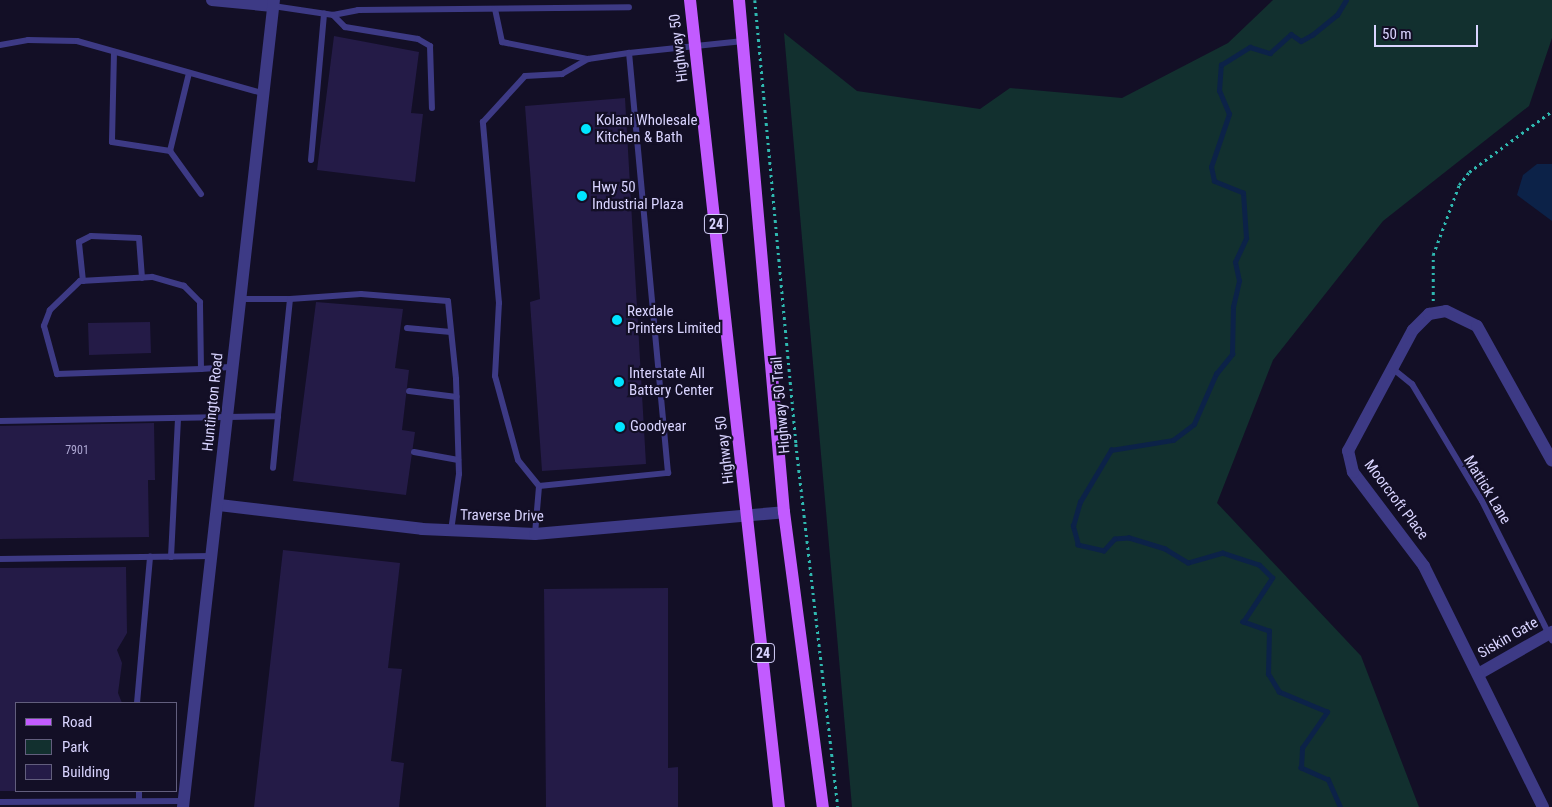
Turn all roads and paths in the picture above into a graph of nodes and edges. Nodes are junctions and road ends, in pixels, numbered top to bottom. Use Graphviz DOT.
graph roads {
  1 [pos="212,0"];
  2 [pos="690,0"];
  3 [pos="739,0"];
  4 [pos="755,0"];
  5 [pos="274,3"];
  6 [pos="629,7"];
  7 [pos="495,8"];
  8 [pos="324,14"];
  9 [pos="333,15"];
  10 [pos="743,41"];
  11 [pos="0,45"];
  12 [pos="696,47"];
  13 [pos="114,52"];
  14 [pos="629,54"];
  15 [pos="588,59"];
  16 [pos="189,73"];
  17 [pos="262,93"];
  18 [pos="432,108"];
  19 [pos="1552,111"];
  20 [pos="170,151"];
  21 [pos="311,160"];
  22 [pos="201,194"];
  23 [pos="142,278"];
  24 [pos="83,281"];
  25 [pos="240,299"];
  26 [pos="290,299"];
  27 [pos="1434,312"];
  28 [pos="407,328"];
  29 [pos="451,332"];
  30 [pos="233,367"];
  31 [pos="1392,368"];
  32 [pos="201,369"];
  33 [pos="409,391"];
  34 [pos="457,397"];
  35 [pos="278,416"];
  36 [pos="178,418"];
  37 [pos="228,418"];
  38 [pos="0,421"];
  39 [pos="414,452"];
  40 [pos="1551,455"];
  41 [pos="458,460"];
  42 [pos="273,468"];
  43 [pos="539,486"];
  44 [pos="219,505"];
  45 [pos="784,512"];
  46 [pos="749,514"];
  47 [pos="451,531"];
  48 [pos="535,534"];
  49 [pos="171,556"];
  50 [pos="213,556"];
  51 [pos="150,557"];
  52 [pos="0,559"];
  53 [pos="1551,635"];
  54 [pos="1480,672"];
  55 [pos="137,702"];
  56 [pos="139,792"];
  57 [pos="0,802"];
  58 [pos="139,802"];
  59 [pos="183,804"];
  60 [pos="779,807"];
  61 [pos="823,807"];
  62 [pos="838,807"];
  63 [pos="1543,807"];
  1 -- 5 [label="street"];
  2 -- 12 [label="main road, Highway 50 / 24"];
  3 -- 10 [label="main road"];
  4 -- 62 [label="path, Highway 50 Trail"];
  5 -- 8 [label="lane"];
  5 -- 17 [label="street, Huntington Road"];
  6 -- 7 [label="lane"];
  7 -- 9 [label="lane"];
  7 -- 15 [label="lane"];
  8 -- 9 [label="lane"];
  8 -- 21 [label="lane"];
  9 -- 18 [label="lane"];
  10 -- 12 [label="lane"];
  10 -- 45 [label="main road"];
  11 -- 13 [label="lane"];
  12 -- 14 [label="lane"];
  12 -- 46 [label="main road, Highway 50 / 24"];
  13 -- 16 [label="lane"];
  13 -- 20 [label="lane"];
  14 -- 15 [label="lane"];
  14 -- 43 [label="lane"];
  15 -- 43 [label="lane"];
  16 -- 17 [label="lane"];
  16 -- 20 [label="lane"];
  17 -- 25 [label="street, Huntington Road"];
  19 -- 27 [label="path"];
  20 -- 22 [label="lane"];
  23 -- 24 [label="lane"];
  23 -- 24 [label="lane"];
  23 -- 32 [label="lane"];
  24 -- 32 [label="lane"];
  25 -- 26 [label="lane"];
  25 -- 30 [label="street, Huntington Road"];
  26 -- 29 [label="lane"];
  26 -- 35 [label="lane"];
  27 -- 31 [label="street, Moorcroft Place"];
  27 -- 40 [label="street"];
  28 -- 29 [label="lane"];
  29 -- 34 [label="lane"];
  30 -- 32 [label="lane"];
  30 -- 37 [label="street, Huntington Road"];
  31 -- 53 [label="lane, Mattick Lane"];
  31 -- 54 [label="street, Moorcroft Place"];
  33 -- 34 [label="lane"];
  34 -- 41 [label="lane"];
  35 -- 37 [label="lane"];
  35 -- 42 [label="lane"];
  36 -- 37 [label="lane"];
  36 -- 38 [label="lane"];
  36 -- 49 [label="lane"];
  37 -- 44 [label="street, Huntington Road"];
  39 -- 41 [label="lane"];
  41 -- 47 [label="lane"];
  43 -- 48 [label="lane"];
  44 -- 47 [label="street, Traverse Drive"];
  44 -- 50 [label="street, Huntington Road"];
  45 -- 46 [label="street, Traverse Drive"];
  45 -- 61 [label="main road"];
  46 -- 48 [label="street, Traverse Drive"];
  46 -- 60 [label="main road, Highway 50 / 24"];
  47 -- 48 [label="street, Traverse Drive"];
  49 -- 50 [label="lane"];
  49 -- 51 [label="lane"];
  50 -- 59 [label="street, Huntington Road"];
  51 -- 52 [label="lane"];
  51 -- 55 [label="lane"];
  53 -- 54 [label="street, Siskin Gate"];
  54 -- 63 [label="street, Moorcroft Place"];
  56 -- 58 [label="lane"];
  57 -- 58 [label="lane"];
  58 -- 59 [label="lane"];
}
